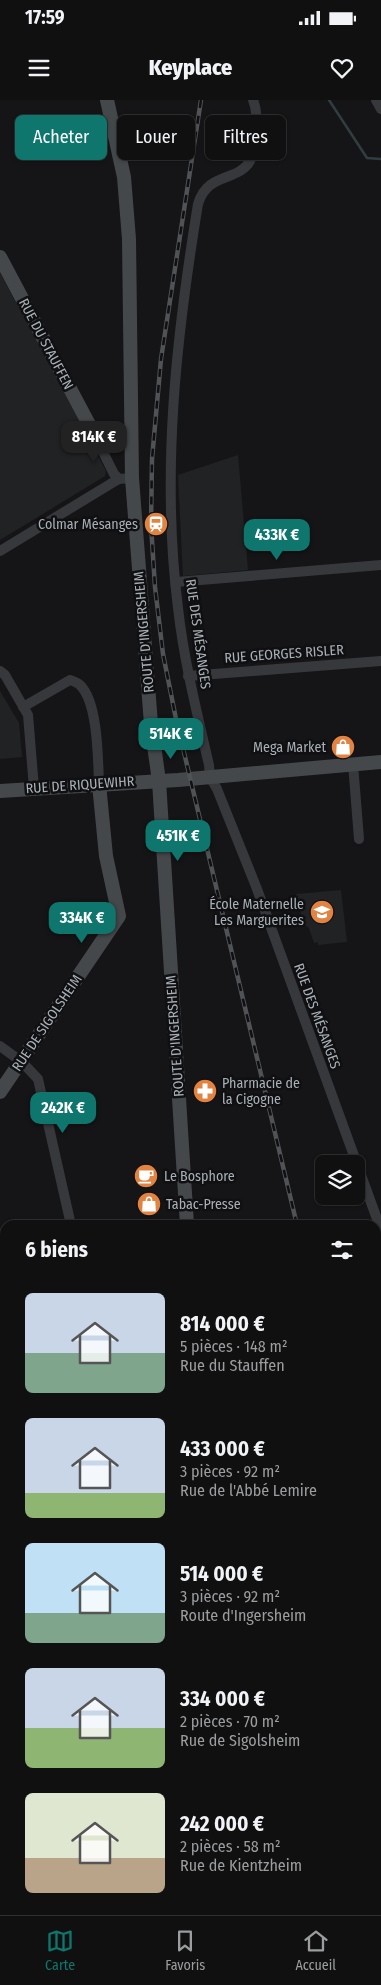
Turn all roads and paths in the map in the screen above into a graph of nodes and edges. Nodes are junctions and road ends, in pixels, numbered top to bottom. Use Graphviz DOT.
graph roads {
  1 [pos="107,100"];
  2 [pos="253,100"];
  3 [pos="376,100"];
  4 [pos="381,109"];
  5 [pos="0,256"];
  6 [pos="92,430"];
  7 [pos="131,435"];
  8 [pos="126,479"];
  9 [pos="0,551"];
  10 [pos="381,565"];
  11 [pos="176,582"];
  12 [pos="381,661"];
  13 [pos="0,671"];
  14 [pos="188,676"];
  15 [pos="23,707"];
  16 [pos="381,762"];
  17 [pos="353,764"];
  18 [pos="210,777"];
  19 [pos="159,780"];
  20 [pos="99,784"];
  21 [pos="34,788"];
  22 [pos="0,791"];
  23 [pos="359,839"];
  24 [pos="0,1046"];
  25 [pos="22,1062"];
  26 [pos="0,1092"];
  27 [pos="70,1220"];
  28 [pos="183,1220"];
  29 [pos="377,1220"];
  1 -- 7 [label="main road, ROUTE D'INGERSHEIM"];
  2 -- 11 [label="street, RUE DES MÉSANGES"];
  3 -- 4 [label="street"];
  5 -- 6 [label="main road, RUE DU STAUFFEN"];
  6 -- 7 [label="main road"];
  6 -- 8 [label="street, RUE DU STAUFFEN"];
  7 -- 8 [label="main road, ROUTE D'INGERSHEIM"];
  8 -- 9 [label="street"];
  8 -- 19 [label="main road, ROUTE D'INGERSHEIM"];
  10 -- 11 [label="street"];
  11 -- 14 [label="street, RUE DES MÉSANGES"];
  12 -- 14 [label="street, RUE GEORGES RISLER"];
  13 -- 15 [label="street"];
  14 -- 18 [label="street, RUE DES MÉSANGES"];
  15 -- 20 [label="street"];
  15 -- 21 [label="street"];
  16 -- 17 [label="main road, RUE DE RIQUEWIHR"];
  17 -- 18 [label="main road, RUE DE RIQUEWIHR"];
  17 -- 23 [label="street"];
  18 -- 19 [label="main road, RUE DE RIQUEWIHR"];
  18 -- 29 [label="street, RUE DES MÉSANGES"];
  19 -- 20 [label="main road, RUE DE RIQUEWIHR"];
  19 -- 28 [label="main road, ROUTE D'INGERSHEIM"];
  20 -- 21 [label="main road, RUE DE RIQUEWIHR"];
  20 -- 25 [label="main road, RUE DE SIGOLSHEIM"];
  21 -- 22 [label="main road, RUE DE RIQUEWIHR"];
  24 -- 25 [label="street"];
  25 -- 26 [label="main road, RUE DE SIGOLSHEIM"];
  25 -- 27 [label="street"];
}
